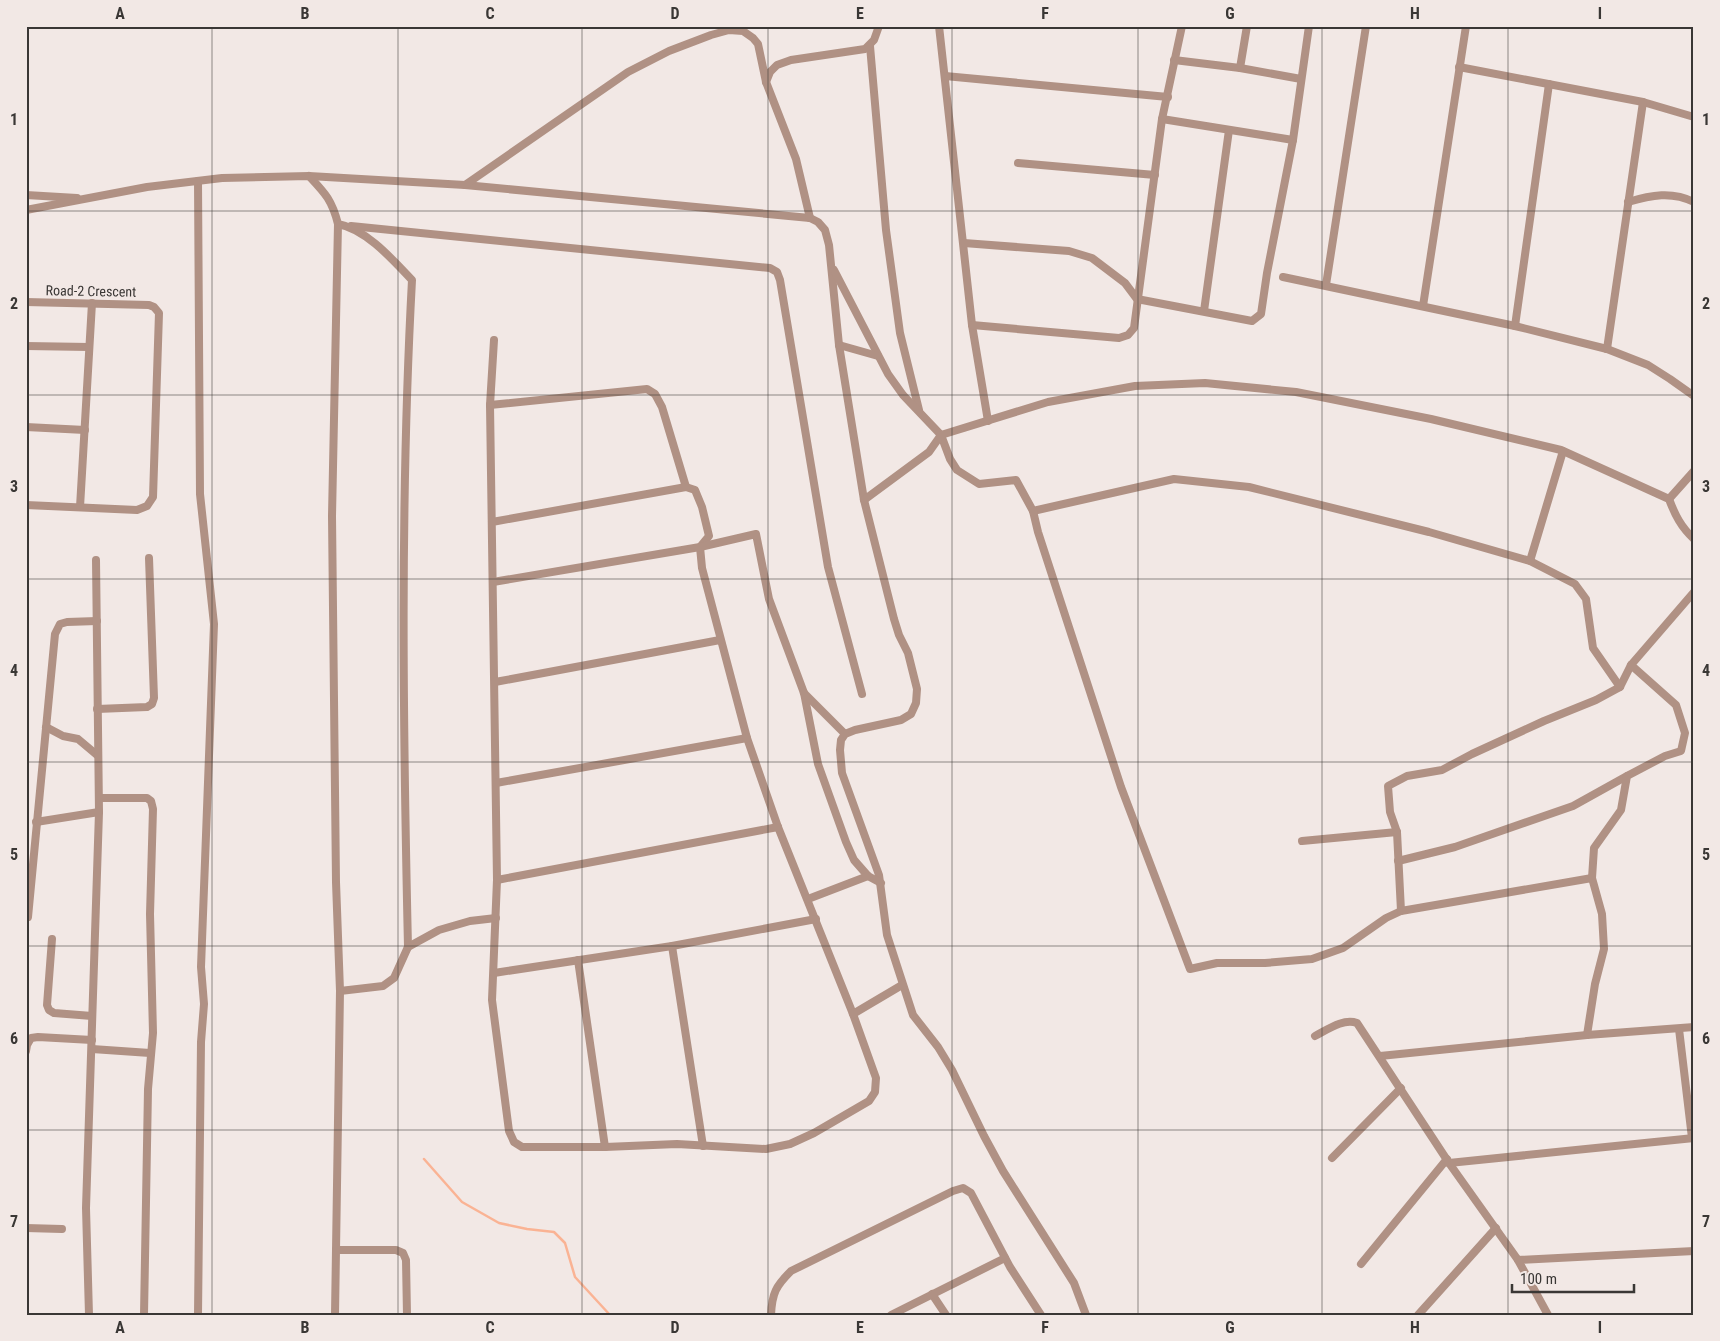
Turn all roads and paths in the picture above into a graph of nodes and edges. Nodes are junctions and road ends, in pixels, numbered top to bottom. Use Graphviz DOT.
graph roads {
  1 [pos="879,26"];
  2 [pos="939,26"];
  3 [pos="1182,26"];
  4 [pos="1247,26"];
  5 [pos="1309,26"];
  6 [pos="1366,26"];
  7 [pos="1466,26"];
  8 [pos="870,46"];
  9 [pos="1174,60"];
  10 [pos="1459,67"];
  11 [pos="1240,68"];
  12 [pos="945,76"];
  13 [pos="1302,79"];
  14 [pos="766,82"];
  15 [pos="1549,84"];
  16 [pos="1168,97"];
  17 [pos="1643,102"];
  18 [pos="1694,117"];
  19 [pos="1162,120"];
  20 [pos="1229,130"];
  21 [pos="1292,140"];
  22 [pos="1018,163"];
  23 [pos="1155,175"];
  24 [pos="309,176"];
  25 [pos="198,181"];
  26 [pos="465,185"];
  27 [pos="26,195"];
  28 [pos="89,198"];
  29 [pos="1628,202"];
  30 [pos="1694,202"];
  31 [pos="26,210"];
  32 [pos="810,218"];
  33 [pos="338,224"];
  34 [pos="349,226"];
  35 [pos="964,243"];
  36 [pos="832,266"];
  37 [pos="1283,277"];
  38 [pos="1326,285"];
  39 [pos="1137,299"];
  40 [pos="26,302"];
  41 [pos="92,304"];
  42 [pos="1423,306"];
  43 [pos="1204,311"];
  44 [pos="972,324"];
  45 [pos="1515,326"];
  46 [pos="494,340"];
  47 [pos="838,345"];
  48 [pos="26,346"];
  49 [pos="90,347"];
  50 [pos="1606,349"];
  51 [pos="878,356"];
  52 [pos="1694,396"];
  53 [pos="490,405"];
  54 [pos="920,412"];
  55 [pos="988,421"];
  56 [pos="26,427"];
  57 [pos="85,430"];
  58 [pos="941,434"];
  59 [pos="1563,451"];
  60 [pos="1694,471"];
  61 [pos="686,487"];
  62 [pos="864,500"];
  63 [pos="1669,500"];
  64 [pos="26,505"];
  65 [pos="80,507"];
  66 [pos="1033,511"];
  67 [pos="492,522"];
  68 [pos="1694,539"];
  69 [pos="700,547"];
  70 [pos="149,558"];
  71 [pos="96,560"];
  72 [pos="1530,561"];
  73 [pos="493,582"];
  74 [pos="1694,592"];
  75 [pos="96,621"];
  76 [pos="720,640"];
  77 [pos="1631,665"];
  78 [pos="495,682"];
  79 [pos="1620,687"];
  80 [pos="804,693"];
  81 [pos="862,694"];
  82 [pos="97,709"];
  83 [pos="46,727"];
  84 [pos="845,734"];
  85 [pos="747,738"];
  86 [pos="98,755"];
  87 [pos="1627,776"];
  88 [pos="496,783"];
  89 [pos="99,798"];
  90 [pos="99,812"];
  91 [pos="36,822"];
  92 [pos="778,828"];
  93 [pos="1397,832"];
  94 [pos="1302,841"];
  95 [pos="1398,861"];
  96 [pos="868,876"];
  97 [pos="1592,878"];
  98 [pos="497,880"];
  99 [pos="881,883"];
  100 [pos="808,899"];
  101 [pos="1401,912"];
  102 [pos="28,917"];
  103 [pos="496,918"];
  104 [pos="816,919"];
  105 [pos="52,939"];
  106 [pos="672,946"];
  107 [pos="408,947"];
  108 [pos="578,960"];
  109 [pos="494,973"];
  110 [pos="902,985"];
  111 [pos="340,991"];
  112 [pos="853,1014"];
  113 [pos="92,1016"];
  114 [pos="1694,1027"];
  115 [pos="1679,1029"];
  116 [pos="1587,1034"];
  117 [pos="1315,1036"];
  118 [pos="92,1040"];
  119 [pos="92,1048"];
  120 [pos="26,1051"];
  121 [pos="150,1053"];
  122 [pos="1380,1056"];
  123 [pos="1401,1088"];
  124 [pos="1693,1138"];
  125 [pos="703,1146"];
  126 [pos="606,1148"];
  127 [pos="1332,1158"];
  128 [pos="1448,1161"];
  129 [pos="26,1228"];
  130 [pos="1496,1228"];
  131 [pos="62,1229"];
  132 [pos="336,1250"];
  133 [pos="1694,1251"];
  134 [pos="1005,1258"];
  135 [pos="1518,1260"];
  136 [pos="1361,1264"];
  137 [pos="932,1294"];
  138 [pos="1547,1314"];
  139 [pos="89,1315"];
  140 [pos="144,1315"];
  141 [pos="198,1315"];
  142 [pos="335,1315"];
  143 [pos="407,1315"];
  144 [pos="771,1315"];
  145 [pos="891,1315"];
  146 [pos="946,1315"];
  147 [pos="1041,1315"];
  148 [pos="1086,1315"];
  149 [pos="1418,1315"];
  1 -- 8 [label="street"];
  2 -- 12 [label="street"];
  3 -- 9 [label="street"];
  4 -- 11 [label="street"];
  5 -- 13 [label="street"];
  6 -- 38 [label="street"];
  7 -- 10 [label="street"];
  8 -- 14 [label="street"];
  8 -- 54 [label="street"];
  9 -- 11 [label="street"];
  9 -- 16 [label="street"];
  10 -- 15 [label="street"];
  10 -- 42 [label="street"];
  11 -- 13 [label="street"];
  12 -- 16 [label="street"];
  12 -- 35 [label="street"];
  13 -- 21 [label="street"];
  14 -- 26 [label="street"];
  14 -- 32 [label="street"];
  15 -- 17 [label="street"];
  15 -- 45 [label="street"];
  16 -- 19 [label="street"];
  17 -- 18 [label="street"];
  17 -- 29 [label="street"];
  19 -- 20 [label="street"];
  19 -- 23 [label="street"];
  20 -- 21 [label="street"];
  20 -- 43 [label="street"];
  21 -- 43 [label="street"];
  22 -- 23 [label="street"];
  23 -- 39 [label="street"];
  24 -- 25 [label="street"];
  24 -- 26 [label="street"];
  24 -- 33 [label="street"];
  25 -- 28 [label="street"];
  25 -- 141 [label="street"];
  26 -- 32 [label="street"];
  27 -- 28 [label="street"];
  28 -- 31 [label="street"];
  29 -- 30 [label="street"];
  29 -- 50 [label="street"];
  32 -- 36 [label="street"];
  33 -- 34 [label="street"];
  33 -- 111 [label="street"];
  34 -- 81 [label="street"];
  34 -- 107 [label="street"];
  35 -- 39 [label="street"];
  35 -- 44 [label="street"];
  36 -- 47 [label="street"];
  36 -- 51 [label="street"];
  37 -- 38 [label="street"];
  38 -- 42 [label="street"];
  39 -- 43 [label="street"];
  39 -- 44 [label="street"];
  40 -- 41 [label="street, Road-2 Crescent"];
  41 -- 49 [label="street"];
  41 -- 65 [label="street, Road-2 Crescent"];
  42 -- 45 [label="street"];
  44 -- 55 [label="street"];
  45 -- 50 [label="street"];
  46 -- 53 [label="street"];
  47 -- 51 [label="street"];
  47 -- 62 [label="street"];
  48 -- 49 [label="street"];
  49 -- 57 [label="street"];
  50 -- 52 [label="street"];
  51 -- 54 [label="street"];
  53 -- 61 [label="street"];
  53 -- 67 [label="street"];
  54 -- 58 [label="street"];
  55 -- 58 [label="street"];
  55 -- 59 [label="street"];
  56 -- 57 [label="street"];
  57 -- 65 [label="street"];
  58 -- 62 [label="street"];
  58 -- 66 [label="street"];
  59 -- 63 [label="street"];
  59 -- 72 [label="street"];
  60 -- 63 [label="street"];
  61 -- 67 [label="street"];
  61 -- 69 [label="street"];
  62 -- 84 [label="street"];
  63 -- 68 [label="street"];
  64 -- 65 [label="street"];
  66 -- 72 [label="street"];
  66 -- 101 [label="street"];
  67 -- 73 [label="street"];
  69 -- 73 [label="street"];
  69 -- 76 [label="street"];
  69 -- 80 [label="street"];
  70 -- 82 [label="street"];
  71 -- 75 [label="street"];
  72 -- 79 [label="street"];
  73 -- 78 [label="street"];
  74 -- 77 [label="street"];
  75 -- 82 [label="street"];
  75 -- 83 [label="street"];
  76 -- 78 [label="street"];
  76 -- 85 [label="street"];
  77 -- 79 [label="street"];
  77 -- 87 [label="street"];
  78 -- 88 [label="street"];
  79 -- 93 [label="street"];
  80 -- 84 [label="street"];
  80 -- 96 [label="street"];
  82 -- 86 [label="street"];
  83 -- 86 [label="street"];
  83 -- 91 [label="street"];
  84 -- 99 [label="street"];
  85 -- 88 [label="street"];
  85 -- 92 [label="street"];
  86 -- 89 [label="street"];
  87 -- 95 [label="street"];
  87 -- 97 [label="street"];
  88 -- 98 [label="street"];
  89 -- 90 [label="street"];
  89 -- 121 [label="street"];
  90 -- 91 [label="street"];
  90 -- 113 [label="street"];
  91 -- 102 [label="street"];
  92 -- 98 [label="street"];
  92 -- 100 [label="street"];
  93 -- 94 [label="street"];
  93 -- 95 [label="street"];
  95 -- 101 [label="street"];
  96 -- 99 [label="street"];
  96 -- 100 [label="street"];
  97 -- 101 [label="street"];
  97 -- 116 [label="street"];
  98 -- 103 [label="street"];
  99 -- 110 [label="street"];
  100 -- 104 [label="street"];
  103 -- 107 [label="street"];
  103 -- 109 [label="street"];
  104 -- 106 [label="street"];
  104 -- 112 [label="street"];
  105 -- 113 [label="street"];
  106 -- 108 [label="street"];
  106 -- 125 [label="street"];
  107 -- 111 [label="street"];
  108 -- 109 [label="street"];
  108 -- 126 [label="street"];
  109 -- 126 [label="street"];
  110 -- 112 [label="street"];
  110 -- 148 [label="street"];
  111 -- 132 [label="street"];
  112 -- 125 [label="street"];
  113 -- 118 [label="street"];
  114 -- 115 [label="street"];
  115 -- 116 [label="street"];
  115 -- 124 [label="street"];
  116 -- 122 [label="street"];
  117 -- 122 [label="street"];
  118 -- 119 [label="street"];
  118 -- 120 [label="street"];
  119 -- 121 [label="street"];
  119 -- 139 [label="street"];
  121 -- 140 [label="street"];
  122 -- 123 [label="street"];
  123 -- 127 [label="street"];
  123 -- 128 [label="street"];
  124 -- 128 [label="street"];
  125 -- 126 [label="street"];
  128 -- 130 [label="street"];
  128 -- 136 [label="street"];
  129 -- 131 [label="street"];
  130 -- 135 [label="street"];
  130 -- 149 [label="street"];
  132 -- 142 [label="street"];
  132 -- 143 [label="street"];
  133 -- 135 [label="street"];
  134 -- 137 [label="street"];
  134 -- 144 [label="street"];
  134 -- 147 [label="street"];
  135 -- 138 [label="street"];
  137 -- 145 [label="street"];
  137 -- 146 [label="street"];
}
